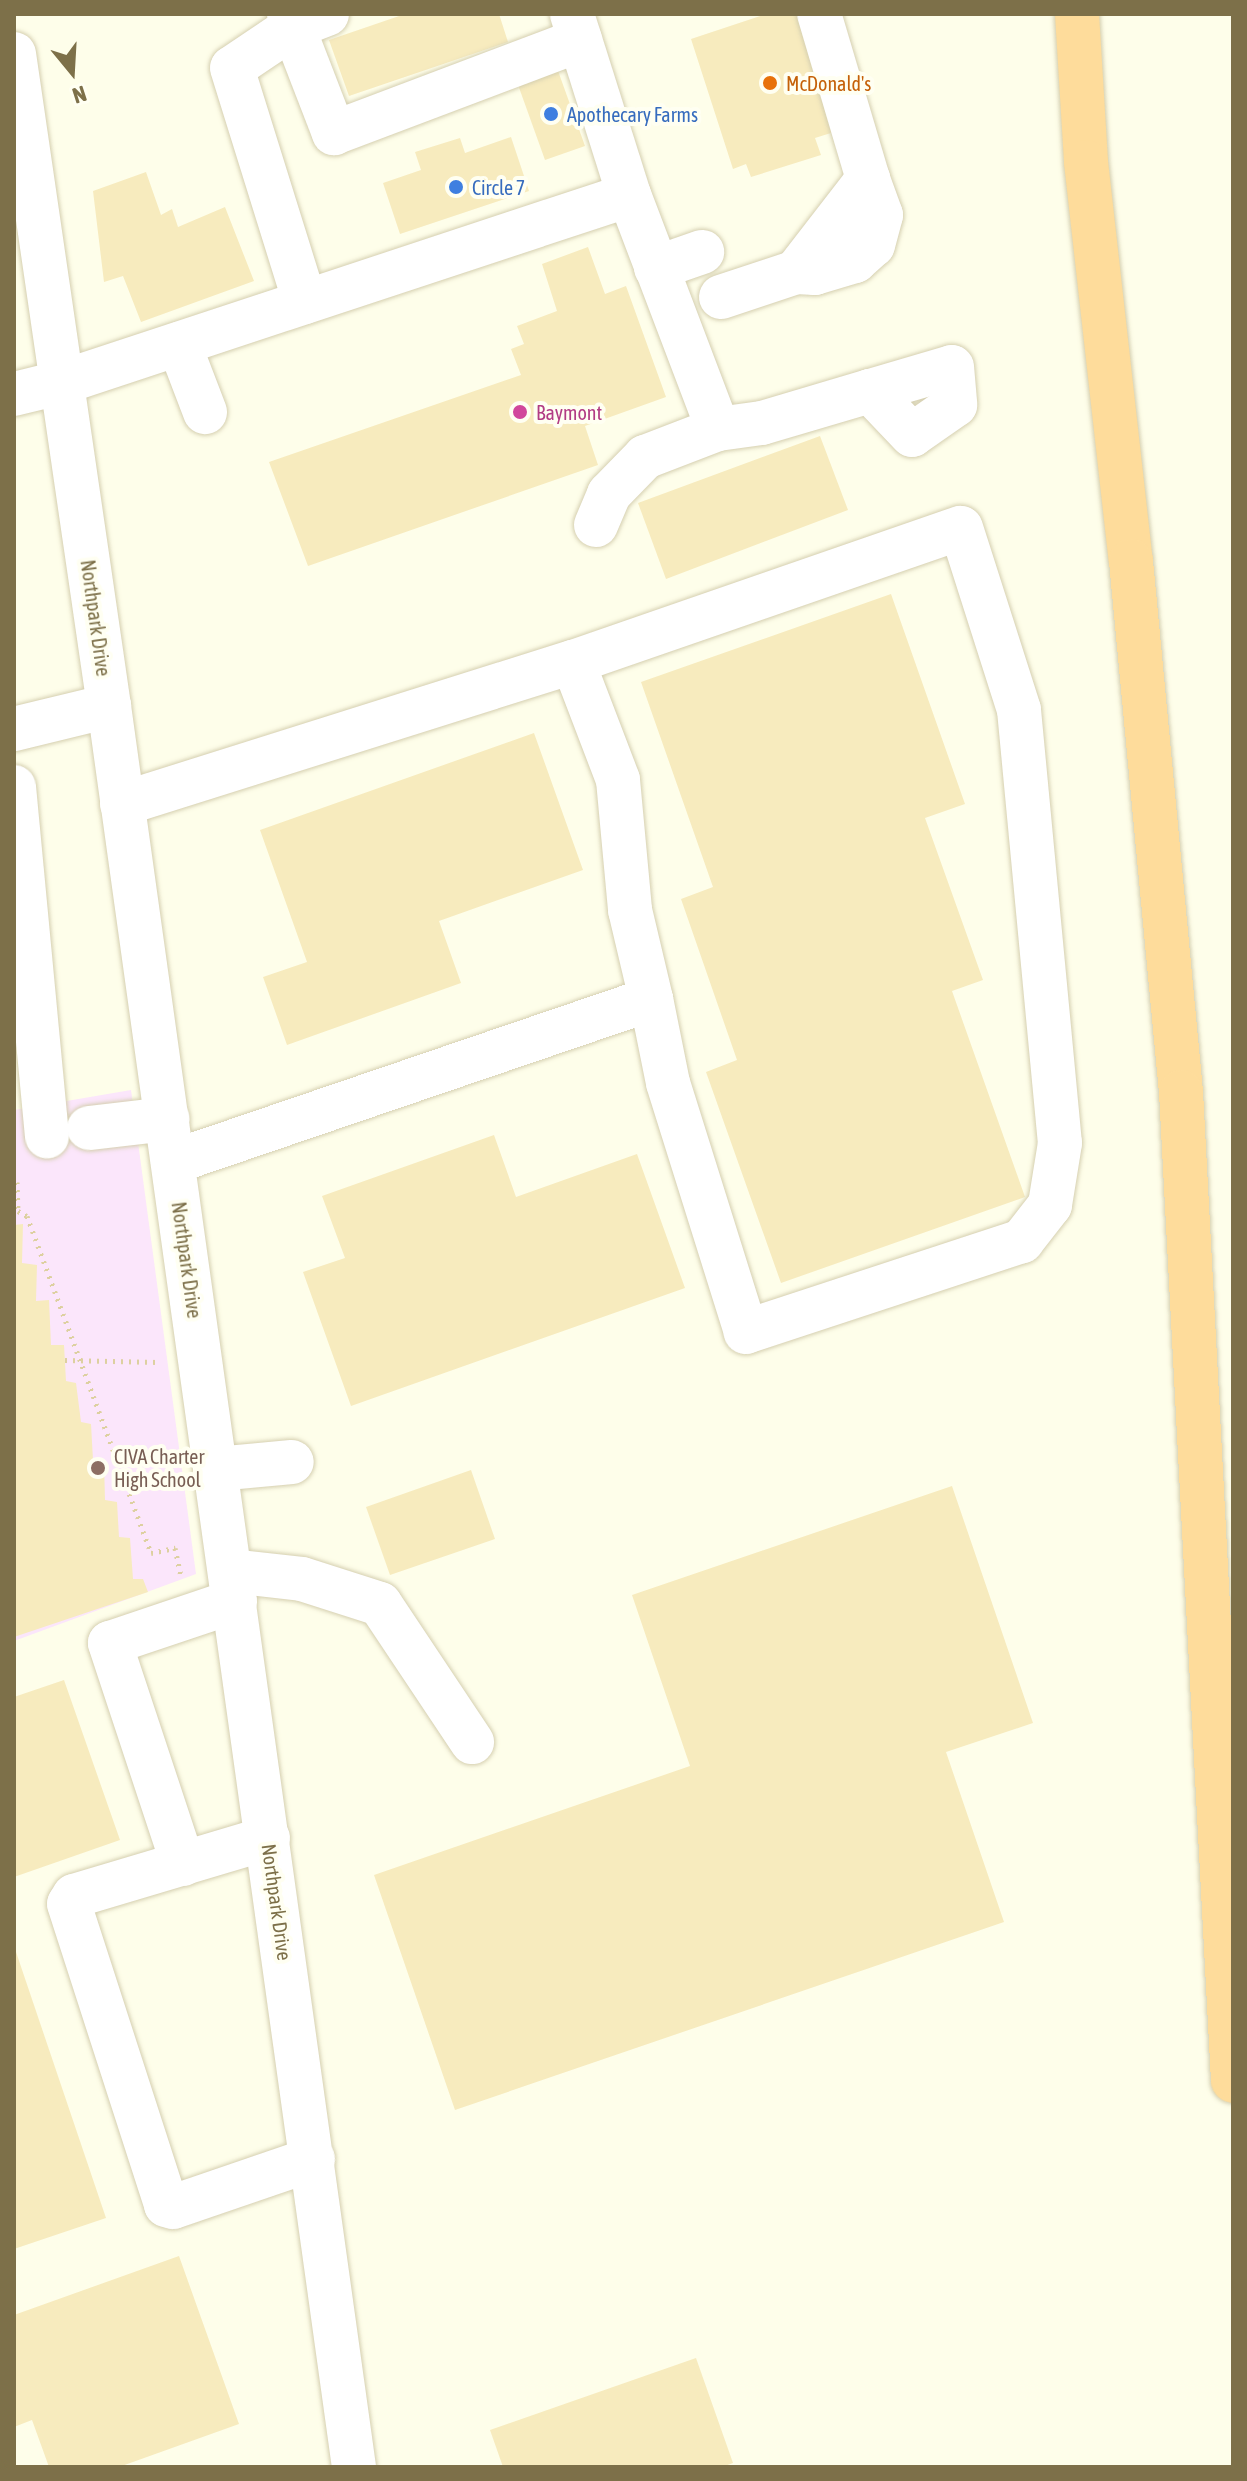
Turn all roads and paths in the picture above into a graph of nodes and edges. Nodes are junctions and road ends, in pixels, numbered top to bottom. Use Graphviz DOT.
graph roads {
  1 [pos="819,14"];
  2 [pos="1077,14"];
  3 [pos="303,18"];
  4 [pos="576,27"];
  5 [pos="14,54"];
  6 [pos="629,195"];
  7 [pos="702,252"];
  8 [pos="656,268"];
  9 [pos="721,297"];
  10 [pos="305,302"];
  11 [pos="179,344"];
  12 [pos="63,382"];
  13 [pos="870,391"];
  14 [pos="14,394"];
  15 [pos="205,412"];
  16 [pos="718,429"];
  17 [pos="596,525"];
  18 [pos="573,662"];
  19 [pos="109,706"];
  20 [pos="14,729"];
  21 [pos="14,787"];
  22 [pos="122,804"];
  23 [pos="651,999"];
  24 [pos="167,1119"];
  25 [pos="89,1128"];
  26 [pos="47,1136"];
  27 [pos="173,1162"];
  28 [pos="17,1182"];
  29 [pos="79,1358"];
  30 [pos="65,1360"];
  31 [pos="167,1361"];
  32 [pos="292,1462"];
  33 [pos="216,1469"];
  34 [pos="182,1580"];
  35 [pos="233,1586"];
  36 [pos="472,1742"];
  37 [pos="268,1838"];
  38 [pos="183,1864"];
  39 [pos="1233,2081"];
  40 [pos="313,2159"];
  41 [pos="354,2467"];
  1 -- 9 [label="street"];
  2 -- 39 [label="highway"];
  3 -- 4 [label="street"];
  3 -- 10 [label="street"];
  4 -- 6 [label="street"];
  5 -- 12 [label="street, Northpark Drive"];
  6 -- 8 [label="street"];
  6 -- 10 [label="street"];
  7 -- 8 [label="street"];
  8 -- 16 [label="street"];
  10 -- 11 [label="street"];
  11 -- 12 [label="street"];
  11 -- 15 [label="street"];
  12 -- 14 [label="street"];
  12 -- 19 [label="street, Northpark Drive"];
  13 -- 16 [label="street"];
  16 -- 17 [label="street"];
  18 -- 22 [label="street"];
  18 -- 23 [label="street"];
  18 -- 23 [label="street"];
  19 -- 20 [label="street"];
  19 -- 22 [label="street, Northpark Drive"];
  21 -- 26 [label="street"];
  22 -- 24 [label="street, Northpark Drive"];
  23 -- 27 [label="street"];
  24 -- 25 [label="street"];
  24 -- 27 [label="street, Northpark Drive"];
  27 -- 33 [label="street, Northpark Drive"];
  28 -- 29 [label="path"];
  29 -- 30 [label="path"];
  29 -- 31 [label="path"];
  29 -- 34 [label="path"];
  32 -- 33 [label="street"];
  33 -- 35 [label="street, Northpark Drive"];
  35 -- 36 [label="street"];
  35 -- 37 [label="street, Northpark Drive"];
  35 -- 38 [label="street"];
  37 -- 38 [label="street"];
  37 -- 40 [label="street, Northpark Drive"];
  38 -- 40 [label="street"];
  40 -- 41 [label="street, Northpark Drive"];
}
